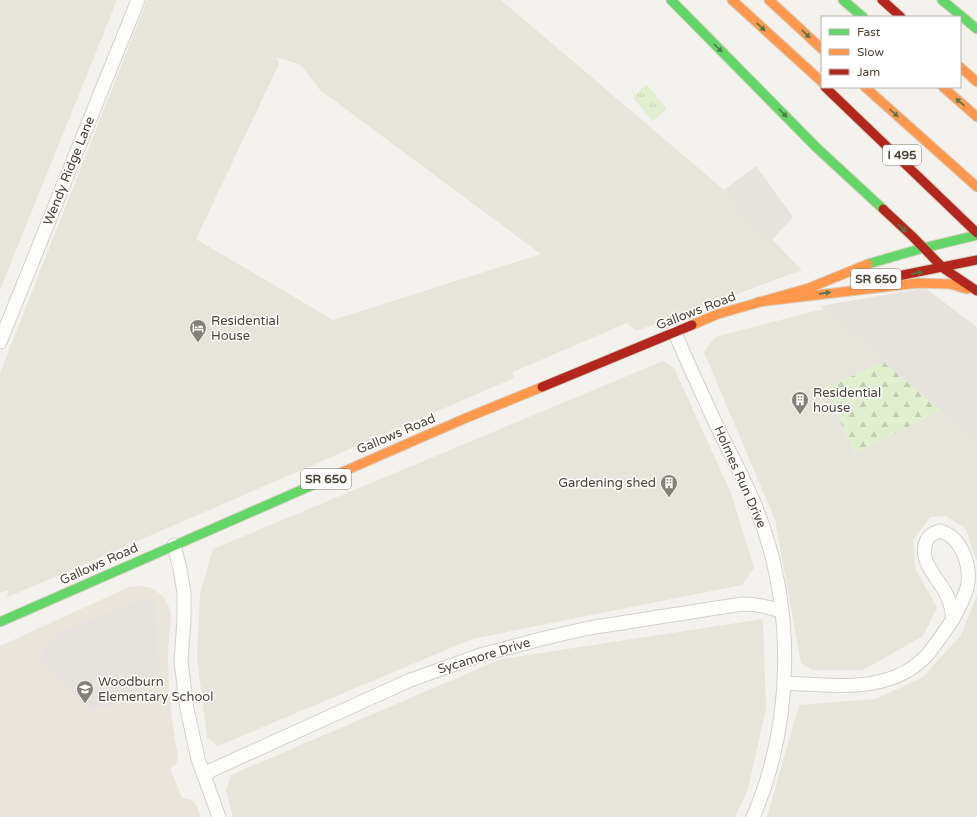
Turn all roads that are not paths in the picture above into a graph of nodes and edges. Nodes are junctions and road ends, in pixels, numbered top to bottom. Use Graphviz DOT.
graph roads {
  1 [pos="138,0"];
  2 [pos="671,0"];
  3 [pos="732,0"];
  4 [pos="769,0"];
  5 [pos="843,0"];
  6 [pos="882,0"];
  7 [pos="942,0"];
  8 [pos="862,16"];
  9 [pos="901,16"];
  10 [pos="977,29"];
  11 [pos="821,48"];
  12 [pos="961,68"];
  13 [pos="821,82"];
  14 [pos="977,82"];
  15 [pos="827,88"];
  16 [pos="827,88"];
  17 [pos="866,88"];
  18 [pos="944,88"];
  19 [pos="977,117"];
  20 [pos="977,187"];
  21 [pos="977,222"];
  22 [pos="977,234"];
  23 [pos="923,248"];
  24 [pos="977,260"];
  25 [pos="943,268"];
  26 [pos="809,288"];
  27 [pos="977,291"];
  28 [pos="758,302"];
  29 [pos="674,331"];
  30 [pos="0,342"];
  31 [pos="174,545"];
  32 [pos="782,612"];
  33 [pos="953,619"];
  34 [pos="0,622"];
  35 [pos="784,683"];
  36 [pos="203,774"];
  37 [pos="219,817"];
  38 [pos="753,817"];
  1 -- 30 [label="street, Wendy Ridge Lane"];
  2 -- 23 [label="main road, one-way"];
  3 -- 13 [label="main road, one-way"];
  4 -- 11 [label="main road, one-way"];
  5 -- 8 [label="main road"];
  6 -- 9 [label="main road"];
  7 -- 10 [label="main road"];
  12 -- 14 [label="main road"];
  15 -- 21 [label="main road, I 495"];
  16 -- 22 [label="main road"];
  17 -- 20 [label="main road, I 495, one-way"];
  19 -- 18 [label="main road, one-way"];
  22 -- 23 [label="main road, Gallows Road / SR 650"];
  23 -- 25 [label="main road"];
  23 -- 26 [label="main road, Gallows Road / SR 650"];
  24 -- 25 [label="main road, Gallows Road / SR 650"];
  26 -- 25 [label="main road, Gallows Road / SR 650, one-way"];
  25 -- 27 [label="main road"];
  26 -- 28 [label="main road, Gallows Road / SR 650"];
  28 -- 27 [label="main road, one-way"];
  28 -- 29 [label="main road, Gallows Road / SR 650"];
  29 -- 31 [label="main road, Gallows Road / SR 650"];
  29 -- 32 [label="street, Holmes Run Drive"];
  31 -- 34 [label="main road, Gallows Road / SR 650"];
  31 -- 36 [label="street"];
  32 -- 35 [label="street, Holmes Run Drive"];
  32 -- 36 [label="street, Sycamore Drive"];
  33 -- 33 [label="street"];
  33 -- 35 [label="street"];
  35 -- 38 [label="street, Holmes Run Drive"];
  36 -- 37 [label="street"];
}
